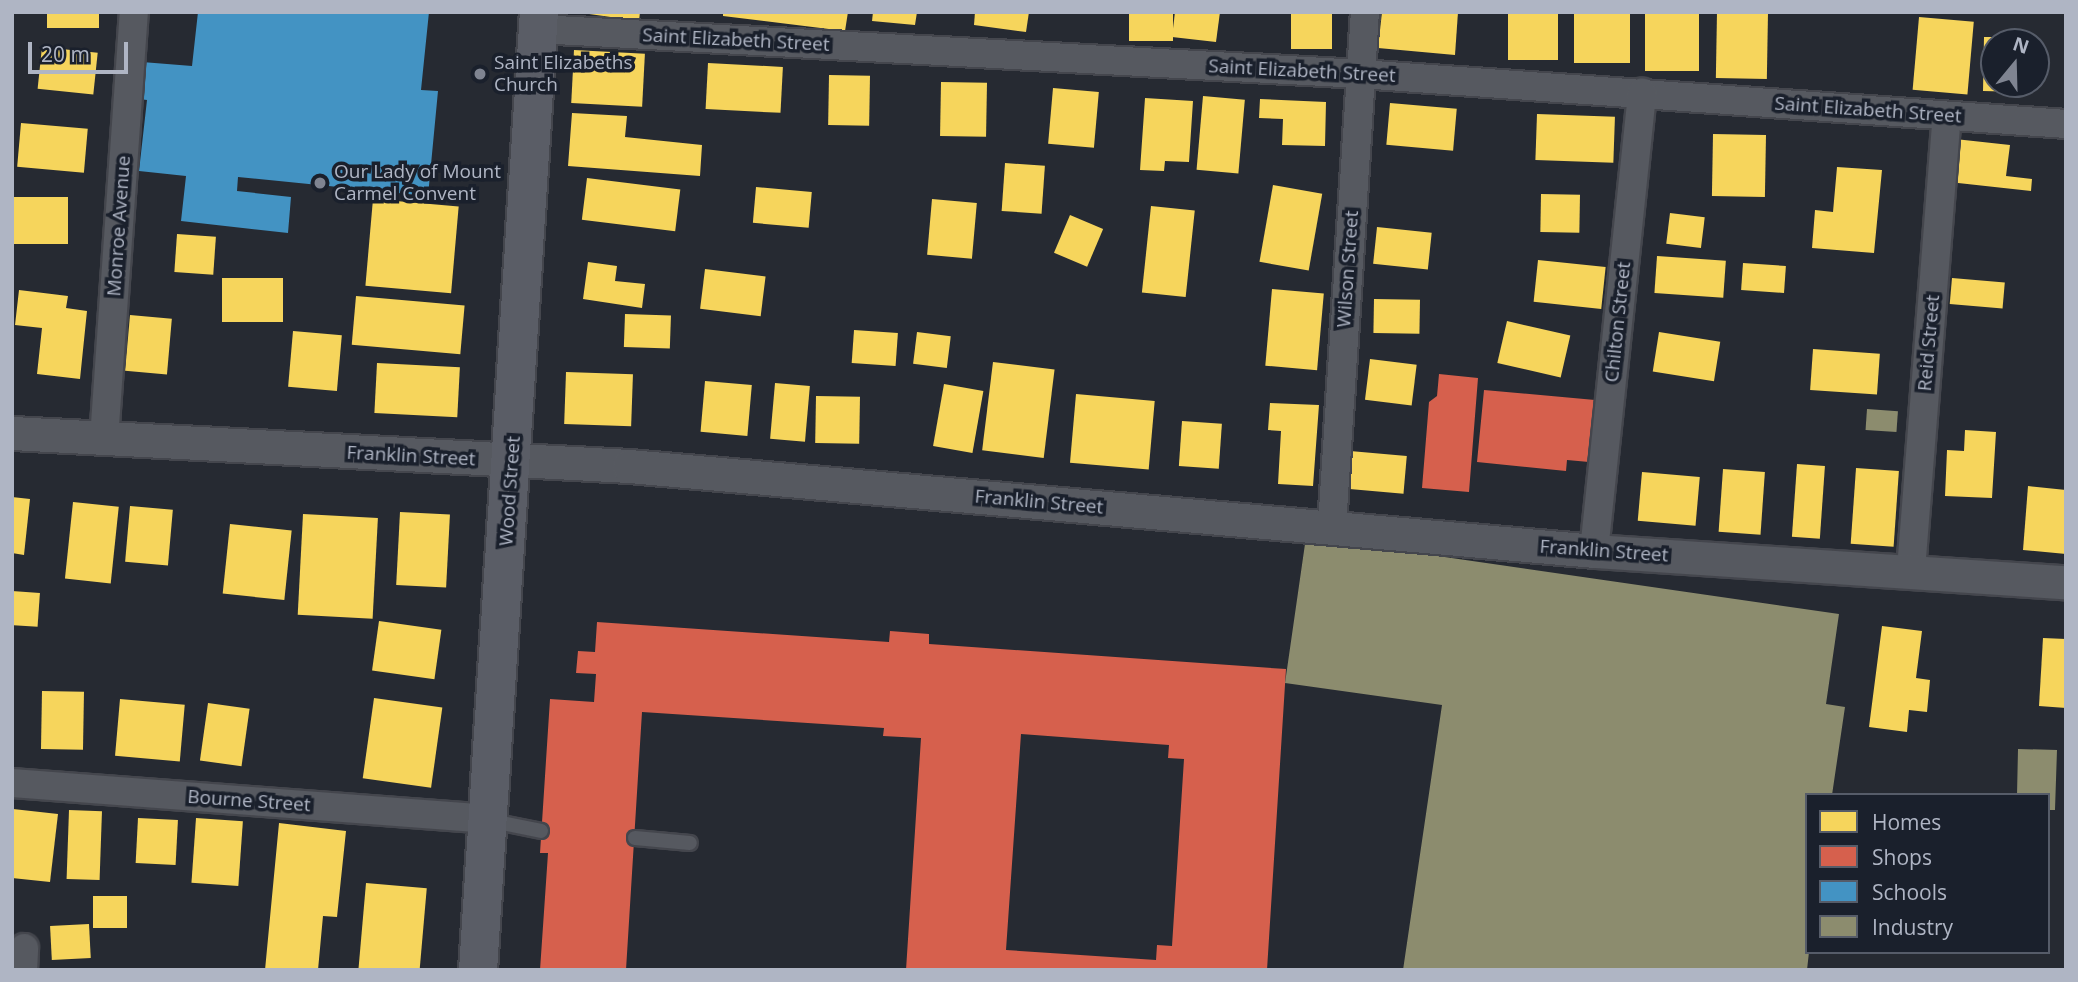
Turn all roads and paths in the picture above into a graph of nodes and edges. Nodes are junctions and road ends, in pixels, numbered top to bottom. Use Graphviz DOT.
graph roads {
  1 [pos="134,12"];
  2 [pos="1364,12"];
  3 [pos="538,21"];
  4 [pos="1360,74"];
  5 [pos="1642,93"];
  6 [pos="1947,117"];
  7 [pos="2066,124"];
  8 [pos="12,433"];
  9 [pos="104,439"];
  10 [pos="512,461"];
  11 [pos="1332,526"];
  12 [pos="1594,551"];
  13 [pos="1911,570"];
  14 [pos="2066,582"];
  15 [pos="12,783"];
  16 [pos="486,819"];
  17 [pos="541,831"];
  18 [pos="635,838"];
  19 [pos="690,843"];
  20 [pos="478,970"];
  1 -- 9 [label="street, Monroe Avenue"];
  2 -- 4 [label="street, Wilson Street"];
  3 -- 4 [label="street, Saint Elizabeth Street"];
  3 -- 10 [label="main road, Wood Street"];
  4 -- 5 [label="street, Saint Elizabeth Street"];
  4 -- 11 [label="street, Wilson Street"];
  5 -- 6 [label="street, Saint Elizabeth Street"];
  5 -- 12 [label="street, Chilton Street"];
  6 -- 7 [label="street, Saint Elizabeth Street"];
  6 -- 13 [label="street, Reid Street"];
  8 -- 9 [label="street, Franklin Street"];
  9 -- 10 [label="street, Franklin Street"];
  10 -- 11 [label="street, Franklin Street"];
  10 -- 16 [label="main road, Wood Street"];
  11 -- 12 [label="street, Franklin Street"];
  12 -- 13 [label="street, Franklin Street"];
  13 -- 14 [label="street, Franklin Street"];
  15 -- 16 [label="street, Bourne Street"];
  16 -- 17 [label="lane"];
  16 -- 20 [label="main road, Wood Street"];
  18 -- 19 [label="lane"];
}
